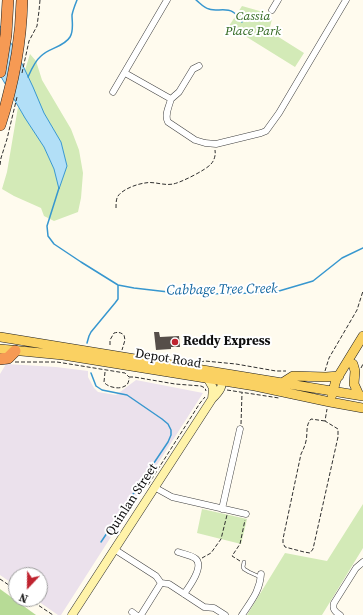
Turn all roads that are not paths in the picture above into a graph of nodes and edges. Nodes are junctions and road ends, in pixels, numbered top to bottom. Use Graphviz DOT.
graph roads {
  1 [pos="8,0"];
  2 [pos="22,0"];
  3 [pos="168,0"];
  4 [pos="278,0"];
  5 [pos="346,0"];
  6 [pos="272,10"];
  7 [pos="199,66"];
  8 [pos="0,72"];
  9 [pos="125,72"];
  10 [pos="113,92"];
  11 [pos="171,99"];
  12 [pos="5,127"];
  13 [pos="363,336"];
  14 [pos="0,337"];
  15 [pos="363,348"];
  16 [pos="0,350"];
  17 [pos="14,357"];
  18 [pos="0,359"];
  19 [pos="353,364"];
  20 [pos="204,370"];
  21 [pos="339,376"];
  22 [pos="222,381"];
  23 [pos="282,383"];
  24 [pos="335,391"];
  25 [pos="361,396"];
  26 [pos="212,399"];
  27 [pos="330,404"];
  28 [pos="363,408"];
  29 [pos="240,429"];
  30 [pos="151,487"];
  31 [pos="225,509"];
  32 [pos="246,514"];
  33 [pos="114,549"];
  34 [pos="178,552"];
  35 [pos="363,562"];
  36 [pos="244,563"];
  37 [pos="260,575"];
  38 [pos="161,583"];
  39 [pos="184,594"];
  40 [pos="207,608"];
  41 [pos="72,615"];
  42 [pos="141,615"];
  43 [pos="204,615"];
  44 [pos="225,615"];
  45 [pos="242,615"];
  46 [pos="340,615"];
  1 -- 8 [label="highway"];
  2 -- 12 [label="highway"];
  3 -- 9 [label="street"];
  4 -- 6 [label="street"];
  5 -- 11 [label="street"];
  7 -- 11 [label="street"];
  9 -- 10 [label="street"];
  9 -- 11 [label="street"];
  13 -- 21 [label="main road"];
  14 -- 20 [label="main road, Depot Road"];
  15 -- 19 [label="main road"];
  16 -- 17 [label="main road, Depot Road"];
  17 -- 18 [label="highway"];
  17 -- 20 [label="main road, Depot Road"];
  19 -- 24 [label="main road"];
  19 -- 25 [label="main road"];
  20 -- 22 [label="main road, Depot Road"];
  20 -- 23 [label="main road, Depot Road"];
  20 -- 26 [label="street"];
  21 -- 23 [label="main road"];
  21 -- 24 [label="main road"];
  22 -- 26 [label="street, Quinlan Street"];
  22 -- 27 [label="main road, Depot Road"];
  23 -- 24 [label="main road, Depot Road"];
  24 -- 25 [label="main road, Depot Road"];
  24 -- 27 [label="main road"];
  26 -- 30 [label="street, Quinlan Street"];
  27 -- 28 [label="main road, Depot Road"];
  29 -- 31 [label="street"];
  30 -- 31 [label="street"];
  30 -- 33 [label="street, Quinlan Street"];
  31 -- 32 [label="street"];
  33 -- 38 [label="street"];
  33 -- 41 [label="street, Quinlan Street"];
  34 -- 39 [label="street"];
  35 -- 46 [label="street"];
  36 -- 37 [label="lane"];
  37 -- 45 [label="street"];
  38 -- 39 [label="street"];
  38 -- 42 [label="street"];
  39 -- 40 [label="street"];
  40 -- 43 [label="street"];
  40 -- 44 [label="street"];
}
